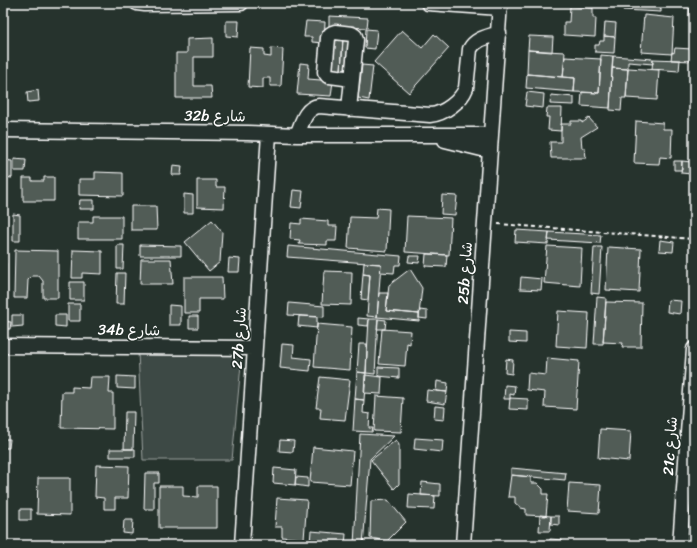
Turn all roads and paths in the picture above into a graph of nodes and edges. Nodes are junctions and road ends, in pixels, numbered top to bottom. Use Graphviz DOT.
graph roads {
  1 [pos="137,3"];
  2 [pos="241,3"];
  3 [pos="428,3"];
  4 [pos="500,5"];
  5 [pos="499,34"];
  6 [pos="352,79"];
  7 [pos="349,109"];
  8 [pos="3,130"];
  9 [pos="269,134"];
  10 [pos="297,135"];
  11 [pos="427,135"];
  12 [pos="491,135"];
  13 [pos="490,151"];
  14 [pos="485,223"];
  15 [pos="694,239"];
  16 [pos="3,346"];
  17 [pos="255,348"];
  18 [pos="694,349"];
  19 [pos="242,545"];
  20 [pos="464,545"];
  21 [pos="680,545"];
  1 -- 2 [label="street"];
  3 -- 4 [label="street"];
  4 -- 5 [label="street, 25b شارع"];
  5 -- 7 [label="street"];
  5 -- 12 [label="street, 25b شارع"];
  6 -- 7 [label="street"];
  7 -- 10 [label="street"];
  8 -- 9 [label="street, 32b شارع"];
  9 -- 10 [label="street, 32b شارع"];
  9 -- 17 [label="street, 27b شارع"];
  10 -- 11 [label="street, 32b شارع"];
  11 -- 12 [label="street, 32b شارع"];
  11 -- 13 [label="street, 32b شارع"];
  12 -- 13 [label="street, 25b شارع"];
  13 -- 14 [label="street, 25b شارع"];
  14 -- 15 [label="path"];
  14 -- 20 [label="street, 25b شارع"];
  16 -- 17 [label="street, 34b شارع"];
  17 -- 19 [label="street, 27b شارع"];
  18 -- 21 [label="street, 21c شارع"];
}
